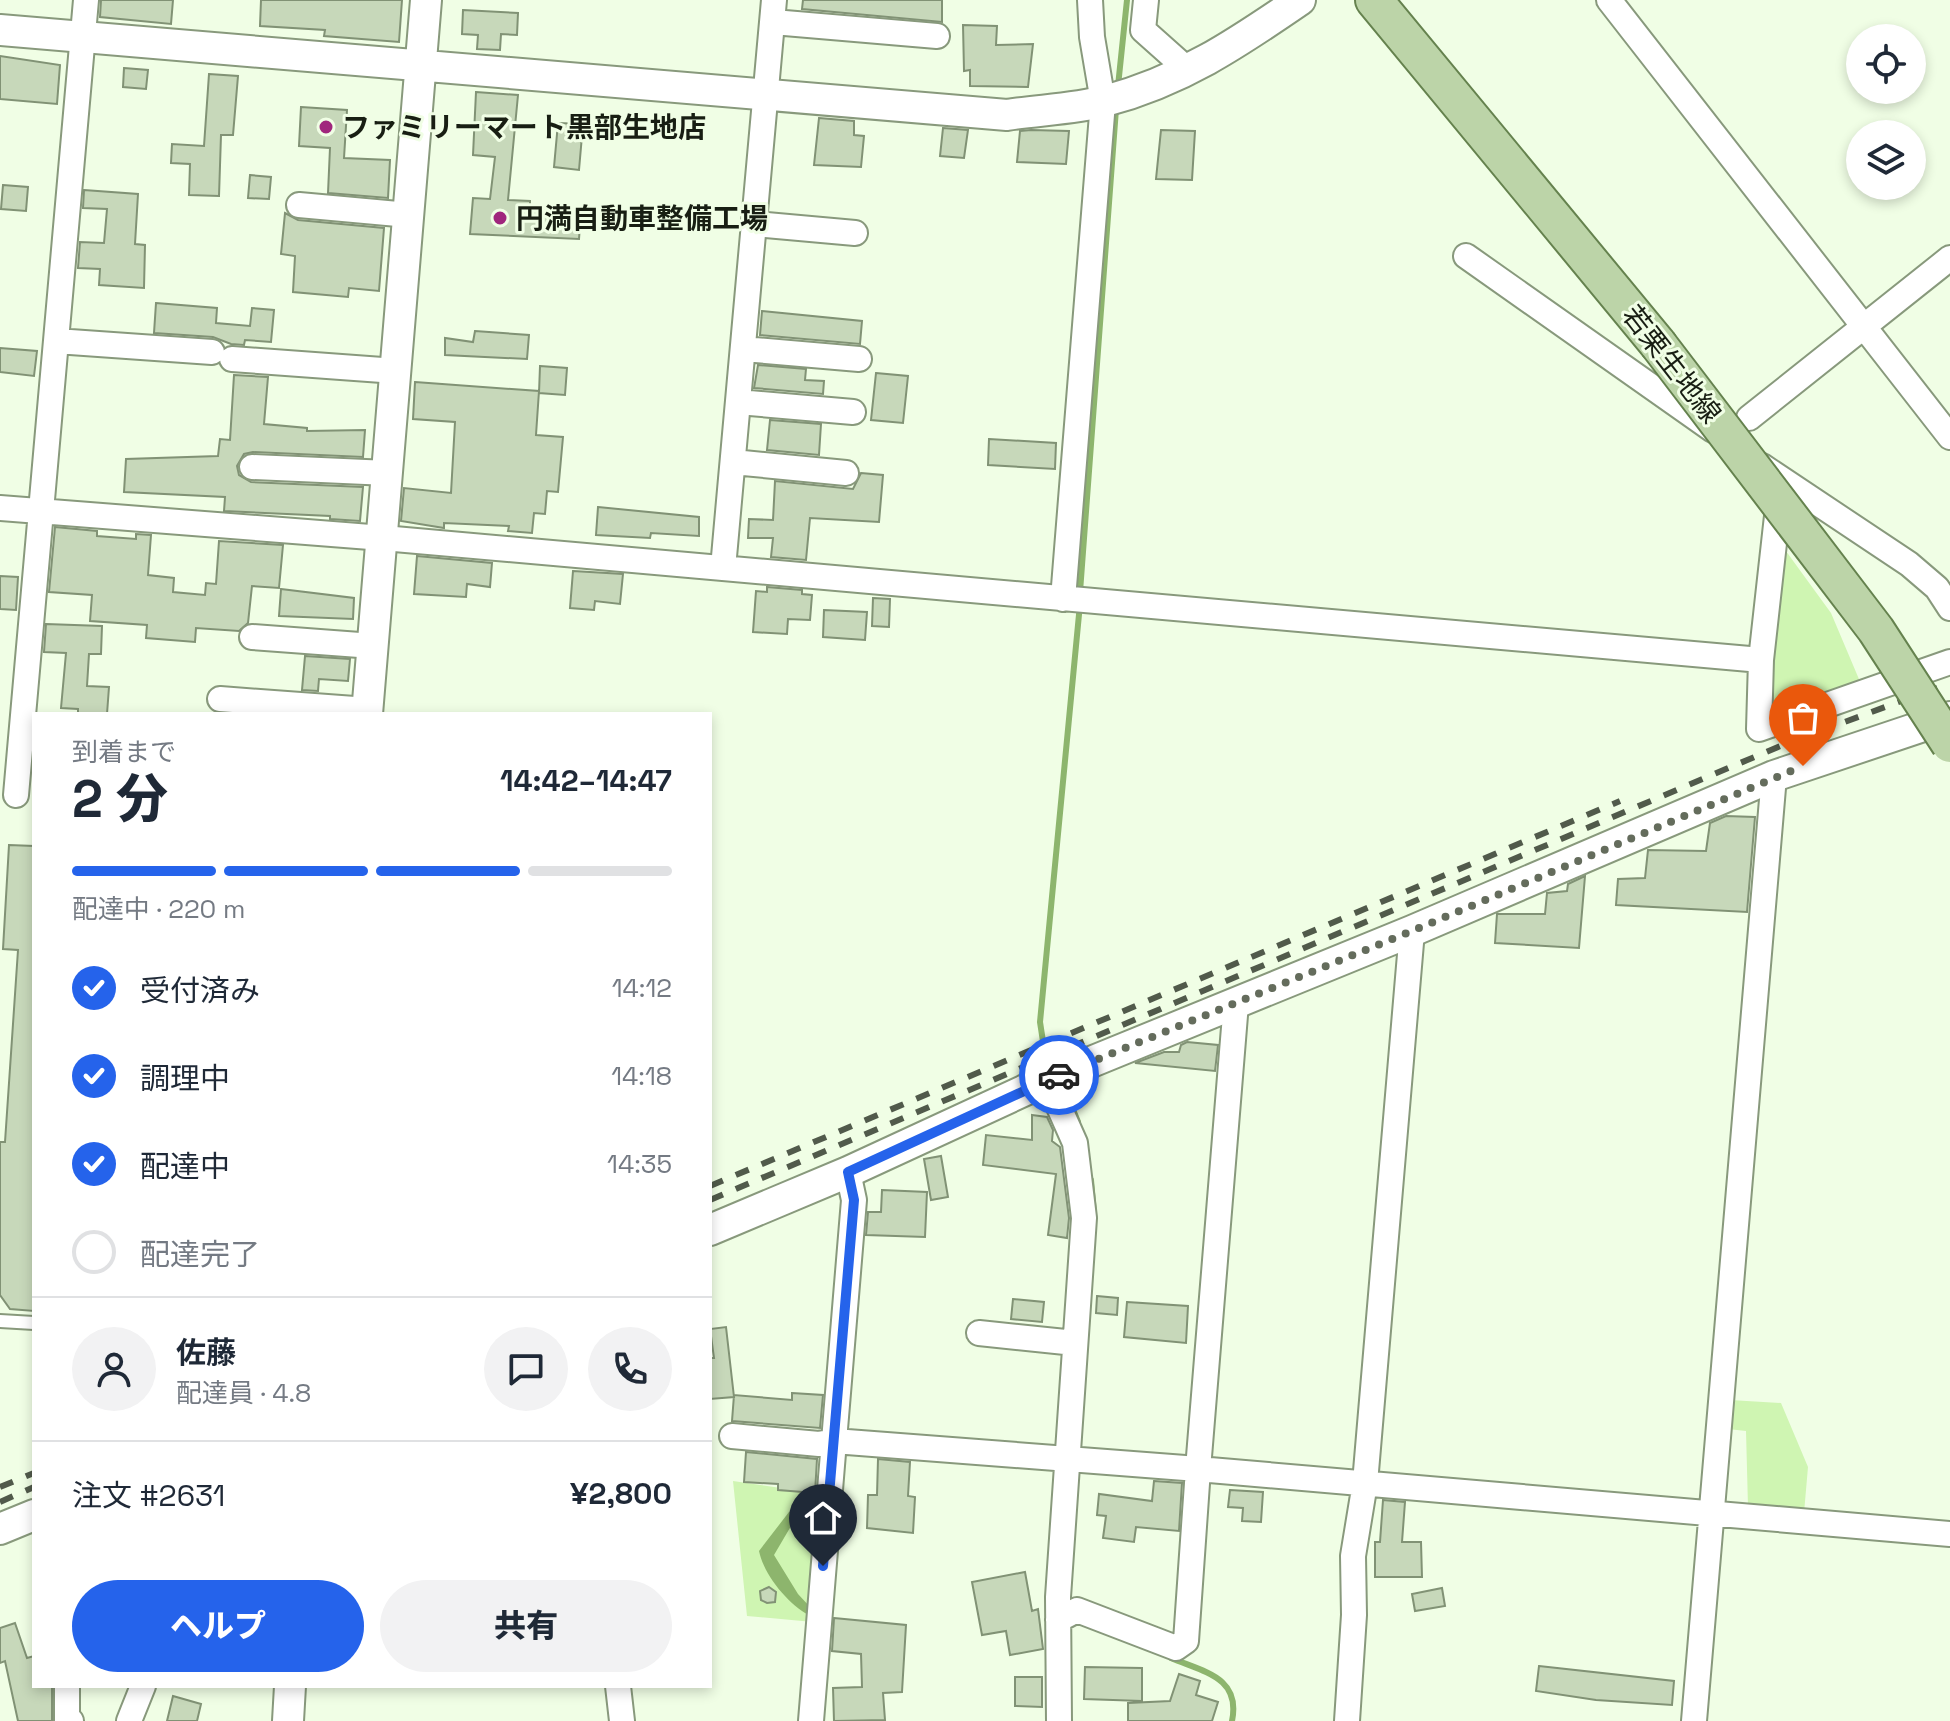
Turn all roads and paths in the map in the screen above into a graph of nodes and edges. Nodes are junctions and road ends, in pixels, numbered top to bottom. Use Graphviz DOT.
graph roads {
  1 [pos="86,0"];
  2 [pos="426,0"];
  3 [pos="1090,0"];
  4 [pos="1146,0"];
  5 [pos="1300,0"];
  6 [pos="1374,0"];
  7 [pos="1609,0"];
  8 [pos="774,11"];
  9 [pos="0,30"];
  10 [pos="83,36"];
  11 [pos="937,36"];
  12 [pos="421,67"];
  13 [pos="1189,71"];
  14 [pos="766,96"];
  15 [pos="1103,102"];
  16 [pos="299,205"];
  17 [pos="409,215"];
  18 [pos="755,224"];
  19 [pos="855,233"];
  20 [pos="1466,256"];
  21 [pos="1950,258"];
  22 [pos="1861,327"];
  23 [pos="56,341"];
  24 [pos="743,349"];
  25 [pos="859,359"];
  26 [pos="396,371"];
  27 [pos="738,402"];
  28 [pos="853,412"];
  29 [pos="1749,418"];
  30 [pos="1950,437"];
  31 [pos="733,462"];
  32 [pos="252,467"];
  33 [pos="388,473"];
  34 [pos="846,473"];
  35 [pos="1781,479"];
  36 [pos="0,508"];
  37 [pos="40,511"];
  38 [pos="383,538"];
  39 [pos="723,568"];
  40 [pos="1063,599"];
  41 [pos="1950,608"];
  42 [pos="252,637"];
  43 [pos="373,646"];
  44 [pos="1761,660"];
  45 [pos="1950,662"];
  46 [pos="220,699"];
  47 [pos="367,712"];
  48 [pos="1950,717"];
  49 [pos="1950,744"];
  50 [pos="1774,776"];
  51 [pos="17,795"];
  52 [pos="1412,931"];
  53 [pos="1236,1003"];
  54 [pos="1047,1080"];
  55 [pos="848,1172"];
  56 [pos="712,1229"];
  57 [pos="0,1321"];
  58 [pos="32,1323"];
  59 [pos="979,1333"];
  60 [pos="1075,1343"];
  61 [pos="732,1436"];
  62 [pos="834,1441"];
  63 [pos="1066,1460"];
  64 [pos="1198,1469"];
  65 [pos="1365,1483"];
  66 [pos="1712,1512"];
  67 [pos="32,1516"];
  68 [pos="0,1529"];
  69 [pos="1950,1534"];
  70 [pos="1058,1620"];
  71 [pos="67,1688"];
  72 [pos="142,1688"];
  73 [pos="290,1688"];
  74 [pos="618,1688"];
  75 [pos="71,1721"];
  76 [pos="129,1721"];
  77 [pos="288,1721"];
  78 [pos="622,1721"];
  79 [pos="811,1721"];
  80 [pos="1059,1721"];
  81 [pos="1347,1721"];
  82 [pos="1694,1721"];
  1 -- 10 [label="street"];
  2 -- 12 [label="street"];
  3 -- 15 [label="street"];
  4 -- 13 [label="street"];
  5 -- 13 [label="street"];
  6 -- 49 [label="main road, 若栗生地線, bridge"];
  7 -- 22 [label="street"];
  8 -- 11 [label="street"];
  8 -- 14 [label="street"];
  9 -- 10 [label="street"];
  10 -- 12 [label="street"];
  10 -- 23 [label="street"];
  12 -- 14 [label="street"];
  12 -- 17 [label="street"];
  13 -- 15 [label="street"];
  14 -- 15 [label="street"];
  14 -- 18 [label="street"];
  15 -- 40 [label="street"];
  16 -- 17 [label="street"];
  17 -- 26 [label="street"];
  18 -- 19 [label="street"];
  18 -- 24 [label="street"];
  20 -- 35 [label="street"];
  21 -- 22 [label="street"];
  22 -- 29 [label="street"];
  22 -- 30 [label="street"];
  23 -- 26 [label="street"];
  23 -- 37 [label="street"];
  24 -- 25 [label="street"];
  24 -- 27 [label="street"];
  26 -- 33 [label="street"];
  27 -- 28 [label="street"];
  27 -- 31 [label="street"];
  31 -- 34 [label="street"];
  31 -- 39 [label="street"];
  32 -- 33 [label="street"];
  33 -- 38 [label="street"];
  35 -- 41 [label="street"];
  35 -- 44 [label="street"];
  36 -- 37 [label="street"];
  37 -- 38 [label="street"];
  37 -- 51 [label="street"];
  38 -- 39 [label="street"];
  38 -- 43 [label="street"];
  39 -- 40 [label="street"];
  40 -- 44 [label="street"];
  42 -- 43 [label="street"];
  43 -- 47 [label="street"];
  44 -- 45 [label="street"];
  46 -- 47 [label="street"];
  48 -- 50 [label="street"];
  50 -- 52 [label="street"];
  50 -- 66 [label="street"];
  52 -- 53 [label="street"];
  52 -- 65 [label="street"];
  53 -- 54 [label="street"];
  53 -- 64 [label="street"];
  54 -- 55 [label="street"];
  54 -- 60 [label="street"];
  55 -- 56 [label="street"];
  55 -- 62 [label="street"];
  57 -- 58 [label="lane"];
  59 -- 60 [label="street"];
  60 -- 63 [label="street"];
  61 -- 62 [label="street"];
  62 -- 63 [label="street"];
  62 -- 79 [label="street"];
  63 -- 64 [label="street"];
  63 -- 70 [label="street"];
  64 -- 65 [label="street"];
  64 -- 70 [label="street"];
  65 -- 66 [label="street"];
  65 -- 81 [label="street"];
  66 -- 69 [label="street"];
  66 -- 82 [label="street"];
  67 -- 68 [label="street"];
  70 -- 80 [label="street"];
  71 -- 75 [label="street"];
  72 -- 76 [label="street"];
  73 -- 77 [label="street"];
  74 -- 78 [label="street"];
}
